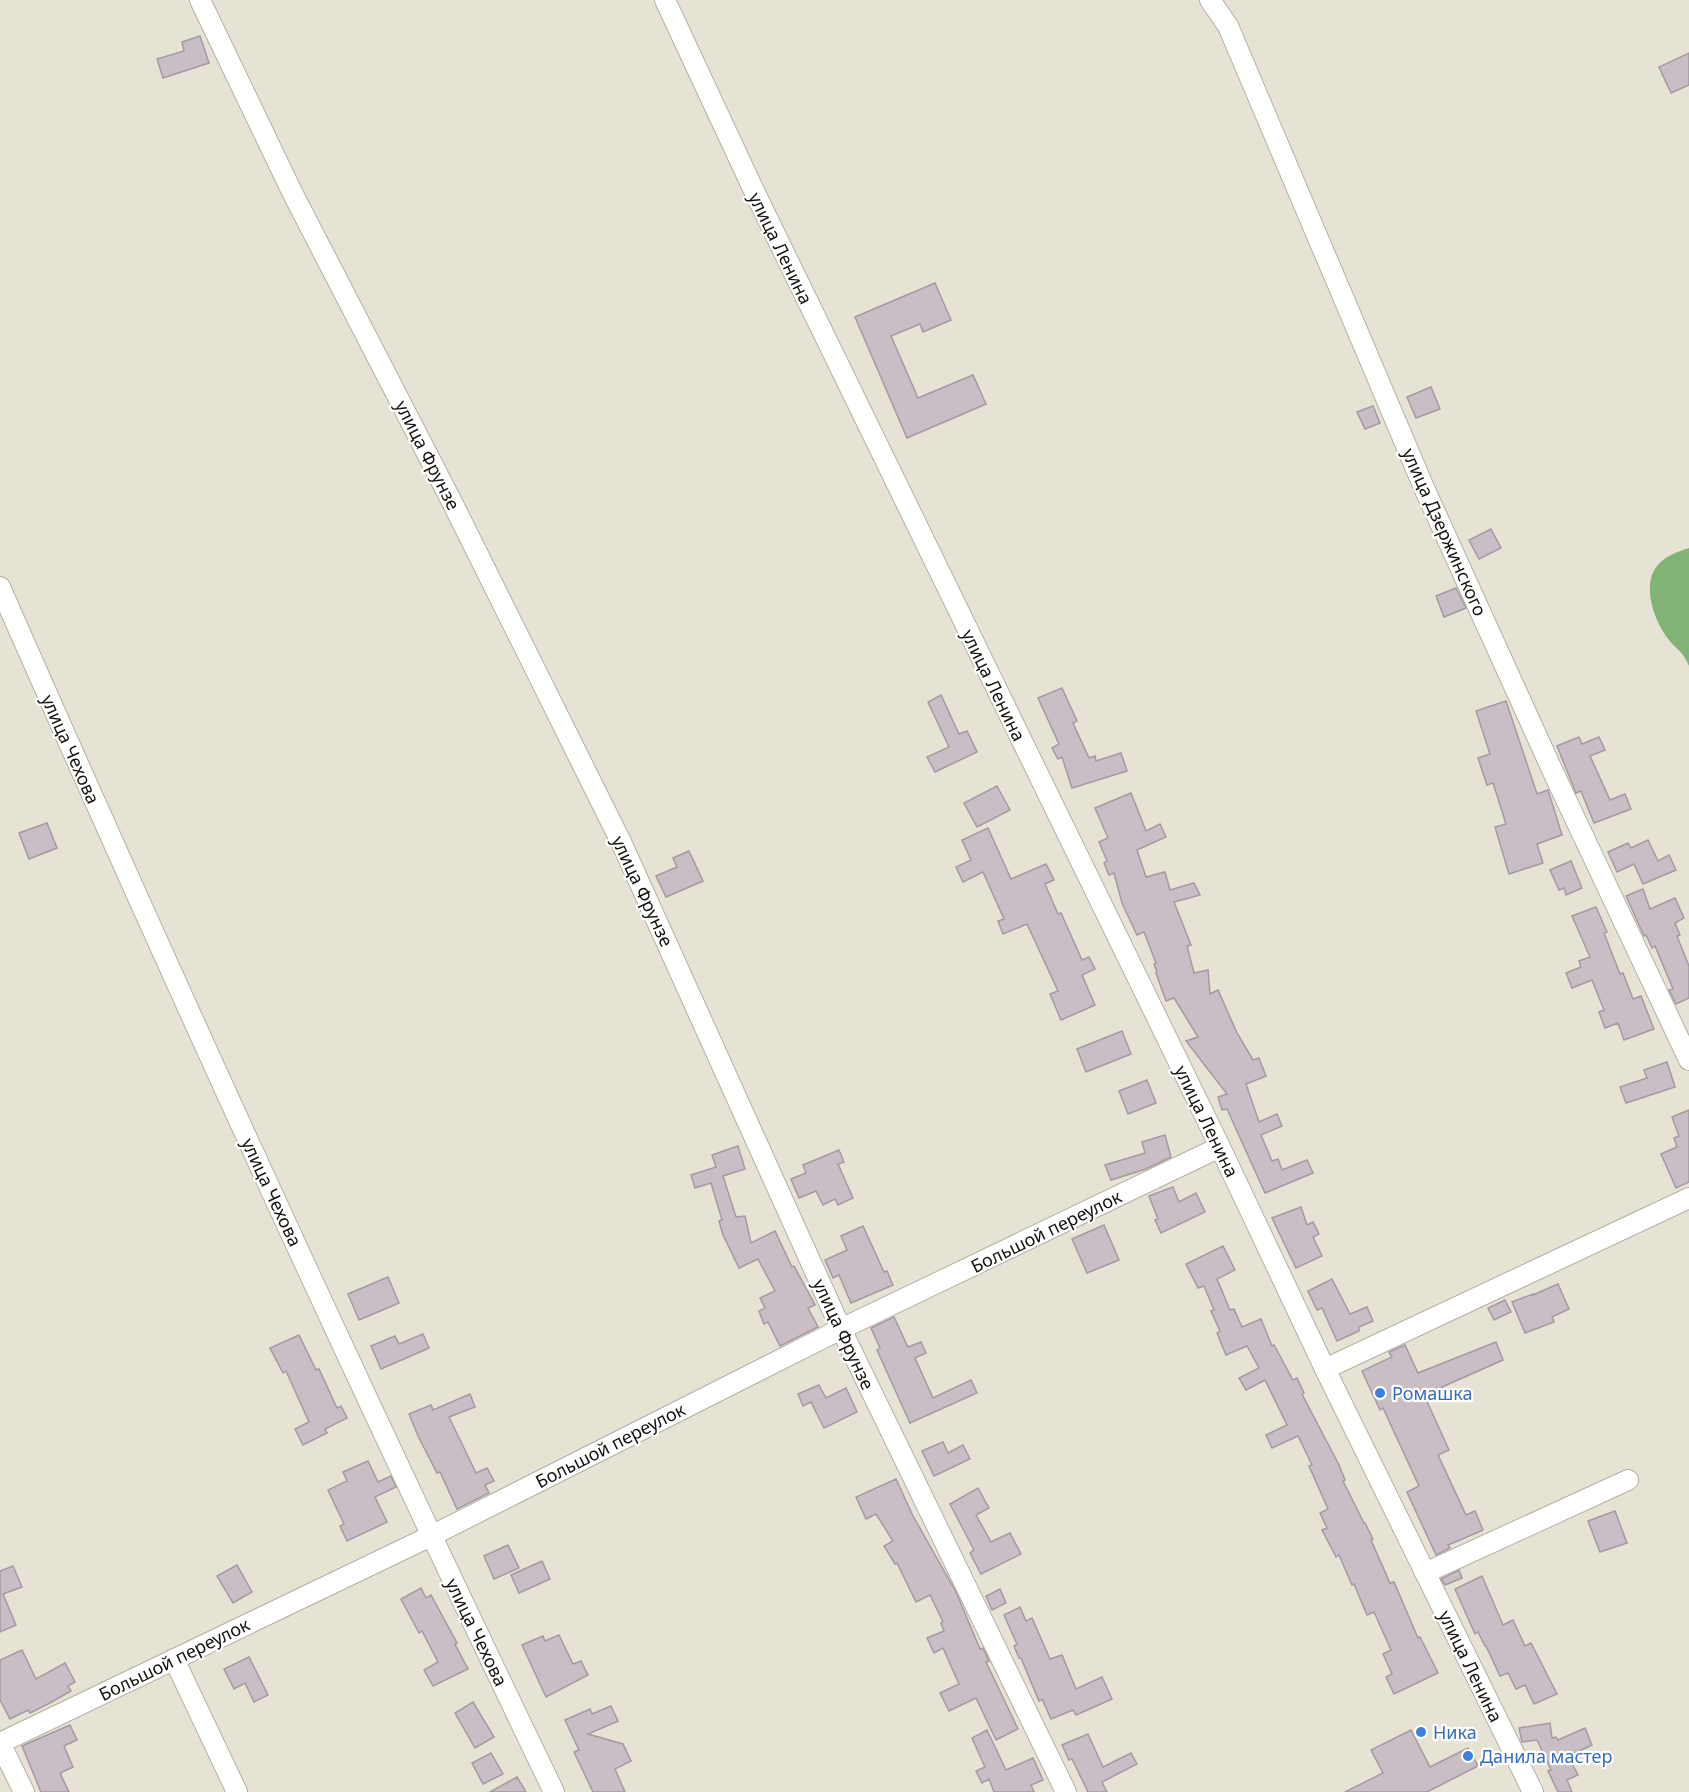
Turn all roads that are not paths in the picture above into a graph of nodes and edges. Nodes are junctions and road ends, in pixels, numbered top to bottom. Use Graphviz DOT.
graph roads {
  1 [pos="200,0"];
  2 [pos="665,0"];
  3 [pos="1209,0"];
  4 [pos="0,587"];
  5 [pos="1689,1060"];
  6 [pos="1220,1147"];
  7 [pos="1689,1198"];
  8 [pos="841,1329"];
  9 [pos="1324,1369"];
  10 [pos="1628,1480"];
  11 [pos="431,1536"];
  12 [pos="1425,1572"];
  13 [pos="174,1659"];
  14 [pos="0,1743"];
  15 [pos="24,1792"];
  16 [pos="237,1792"];
  17 [pos="554,1792"];
  18 [pos="1066,1792"];
  19 [pos="1533,1792"];
  1 -- 8 [label="street, улица Фрунзе"];
  2 -- 6 [label="street, улица Ленина"];
  3 -- 5 [label="street, улица Дзержинского"];
  4 -- 11 [label="street, улица Чехова"];
  6 -- 8 [label="street, Большой переулок"];
  6 -- 9 [label="street, улица Ленина"];
  7 -- 9 [label="street"];
  8 -- 11 [label="street, Большой переулок"];
  8 -- 18 [label="street, улица Фрунзе"];
  9 -- 12 [label="street, улица Ленина"];
  10 -- 12 [label="street"];
  11 -- 13 [label="street, Большой переулок"];
  11 -- 17 [label="street, улица Чехова"];
  12 -- 19 [label="street, улица Ленина"];
  13 -- 14 [label="street, Большой переулок"];
  13 -- 16 [label="street"];
  14 -- 15 [label="street"];
}
